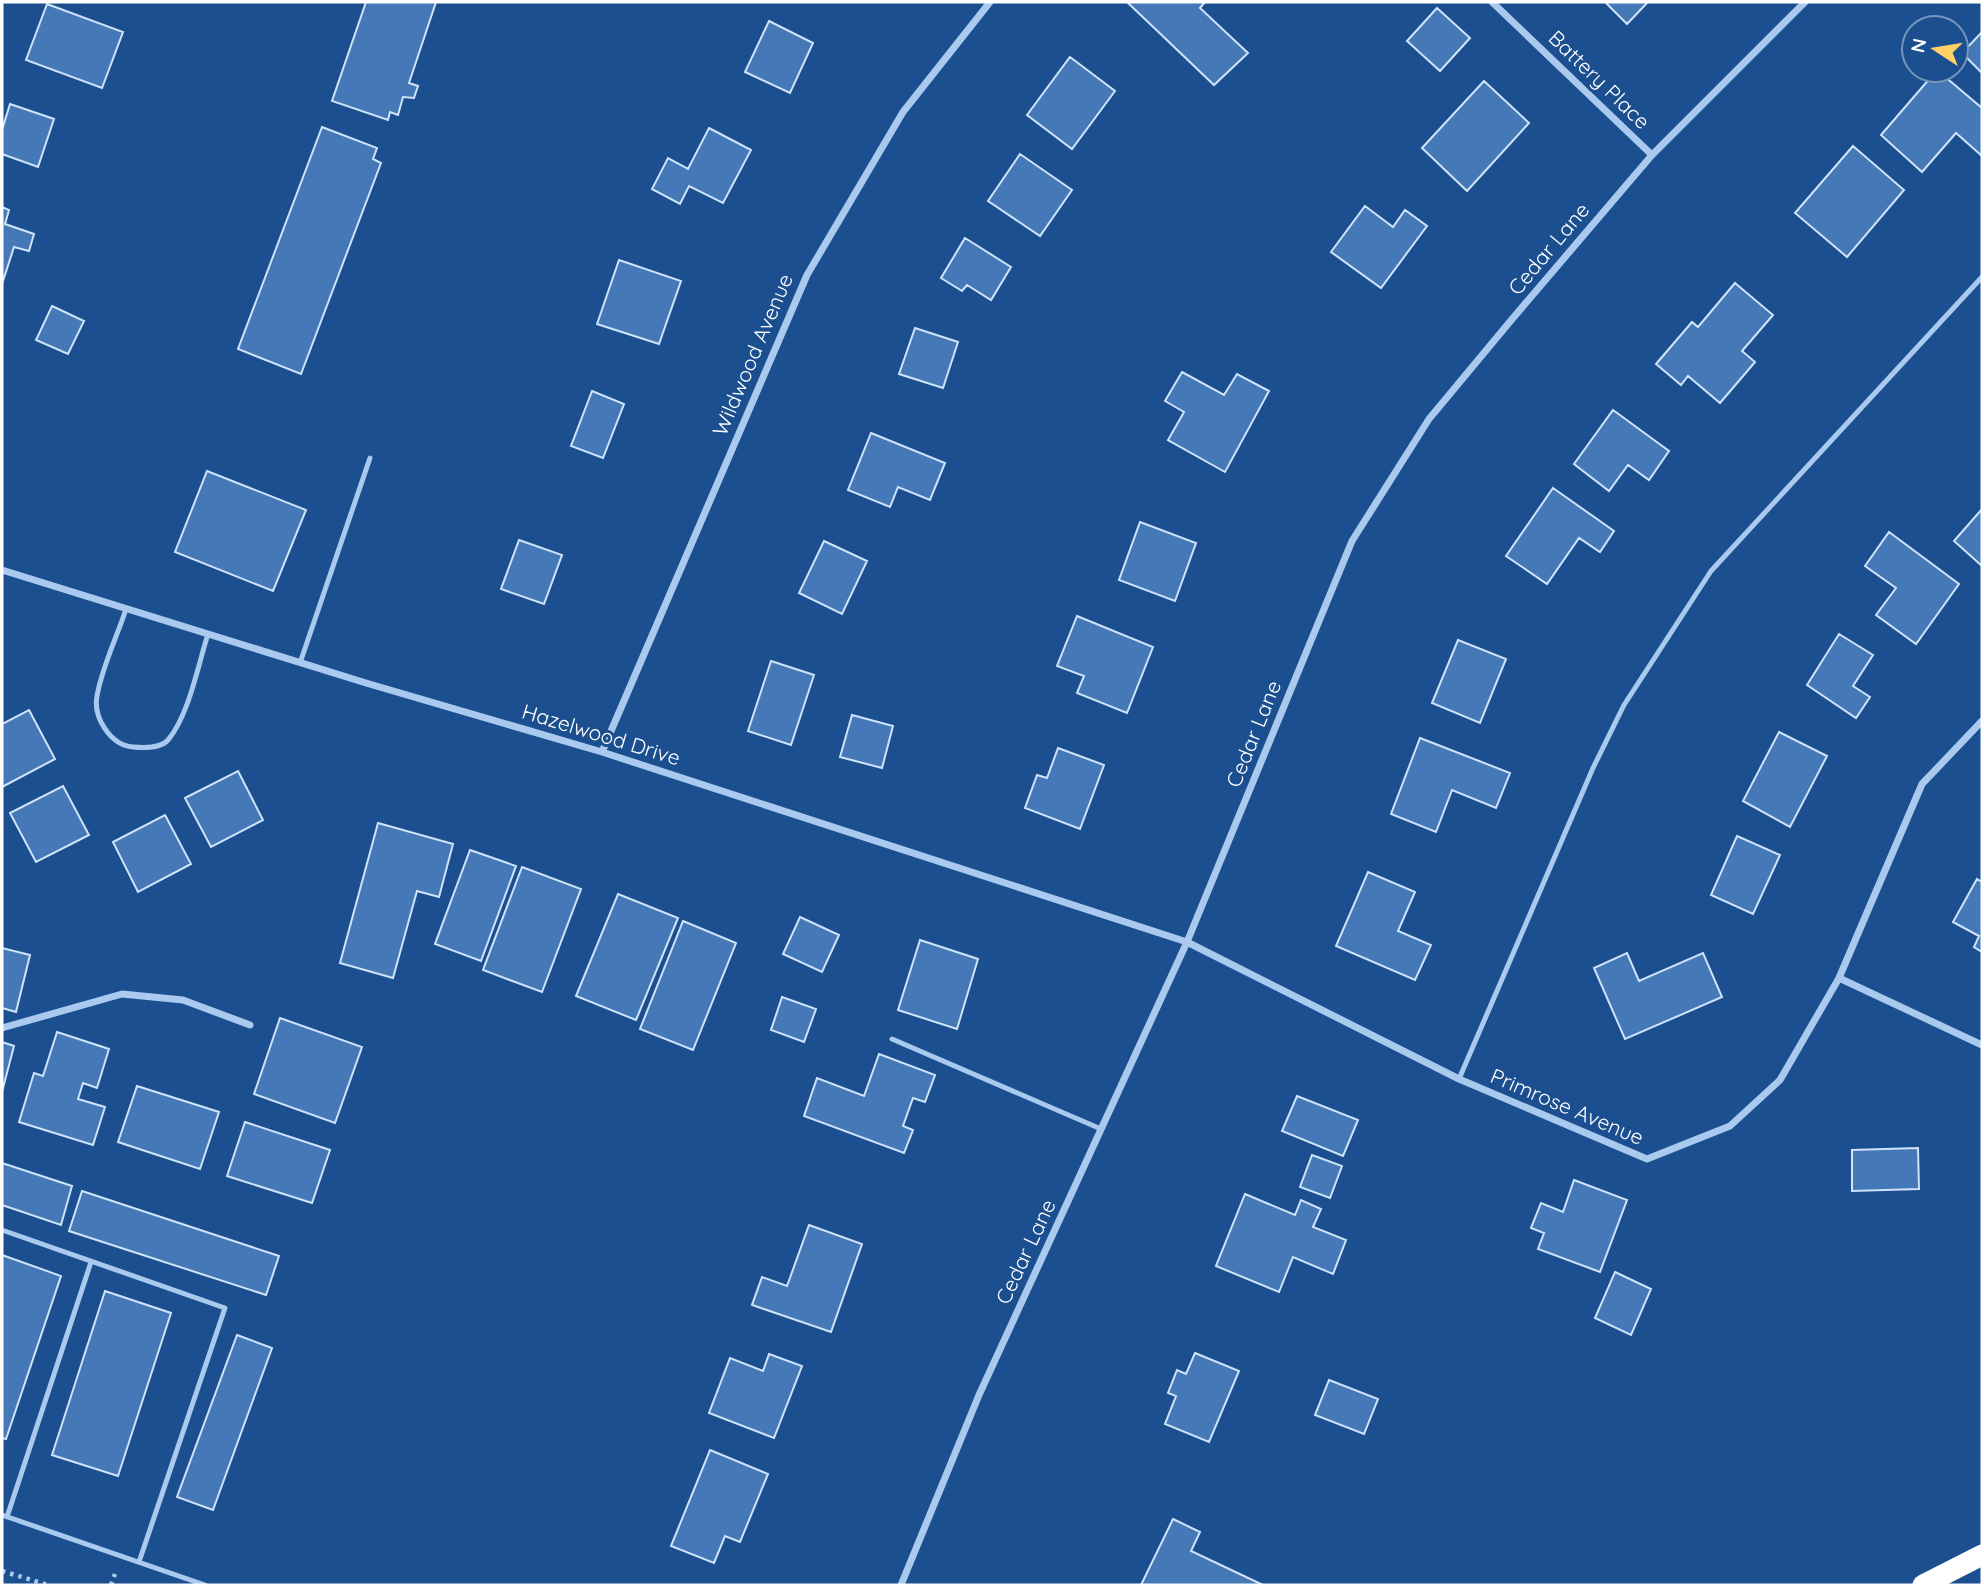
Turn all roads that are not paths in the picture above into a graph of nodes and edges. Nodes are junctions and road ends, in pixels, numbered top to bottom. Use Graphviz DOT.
graph roads {
  1 [pos="990,2"];
  2 [pos="1492,2"];
  3 [pos="1805,2"];
  4 [pos="1652,155"];
  5 [pos="1982,277"];
  6 [pos="370,458"];
  7 [pos="2,570"];
  8 [pos="126,609"];
  9 [pos="208,634"];
  10 [pos="300,663"];
  11 [pos="1982,721"];
  12 [pos="602,752"];
  13 [pos="1187,942"];
  14 [pos="1839,978"];
  15 [pos="250,1025"];
  16 [pos="2,1028"];
  17 [pos="892,1039"];
  18 [pos="1982,1045"];
  19 [pos="1459,1079"];
  20 [pos="1101,1129"];
  21 [pos="2,1230"];
  22 [pos="92,1262"];
  23 [pos="4,1516"];
  24 [pos="1982,1555"];
  25 [pos="139,1562"];
  26 [pos="1982,1568"];
  27 [pos="205,1585"];
  28 [pos="901,1585"];
  29 [pos="1923,1585"];
  30 [pos="1952,1585"];
  1 -- 12 [label="street, Wildwood Avenue"];
  2 -- 4 [label="street, Battery Place"];
  3 -- 4 [label="street, Cedar Lane"];
  4 -- 13 [label="street, Cedar Lane"];
  5 -- 19 [label="lane"];
  6 -- 10 [label="lane"];
  7 -- 8 [label="street, Hazelwood Drive"];
  8 -- 9 [label="street, Hazelwood Drive"];
  8 -- 9 [label="lane"];
  9 -- 10 [label="street, Hazelwood Drive"];
  10 -- 12 [label="street, Hazelwood Drive"];
  11 -- 14 [label="street, Primrose Avenue"];
  12 -- 13 [label="street, Hazelwood Drive"];
  13 -- 19 [label="street, Primrose Avenue"];
  13 -- 20 [label="street, Cedar Lane"];
  14 -- 18 [label="street"];
  14 -- 19 [label="street, Primrose Avenue"];
  15 -- 16 [label="street"];
  17 -- 20 [label="lane"];
  20 -- 28 [label="street, Cedar Lane"];
  21 -- 22 [label="lane"];
  22 -- 23 [label="lane"];
  22 -- 25 [label="lane"];
  23 -- 25 [label="lane"];
  24 -- 29 [label="highway"];
  25 -- 27 [label="lane"];
  26 -- 30 [label="highway"];
}
